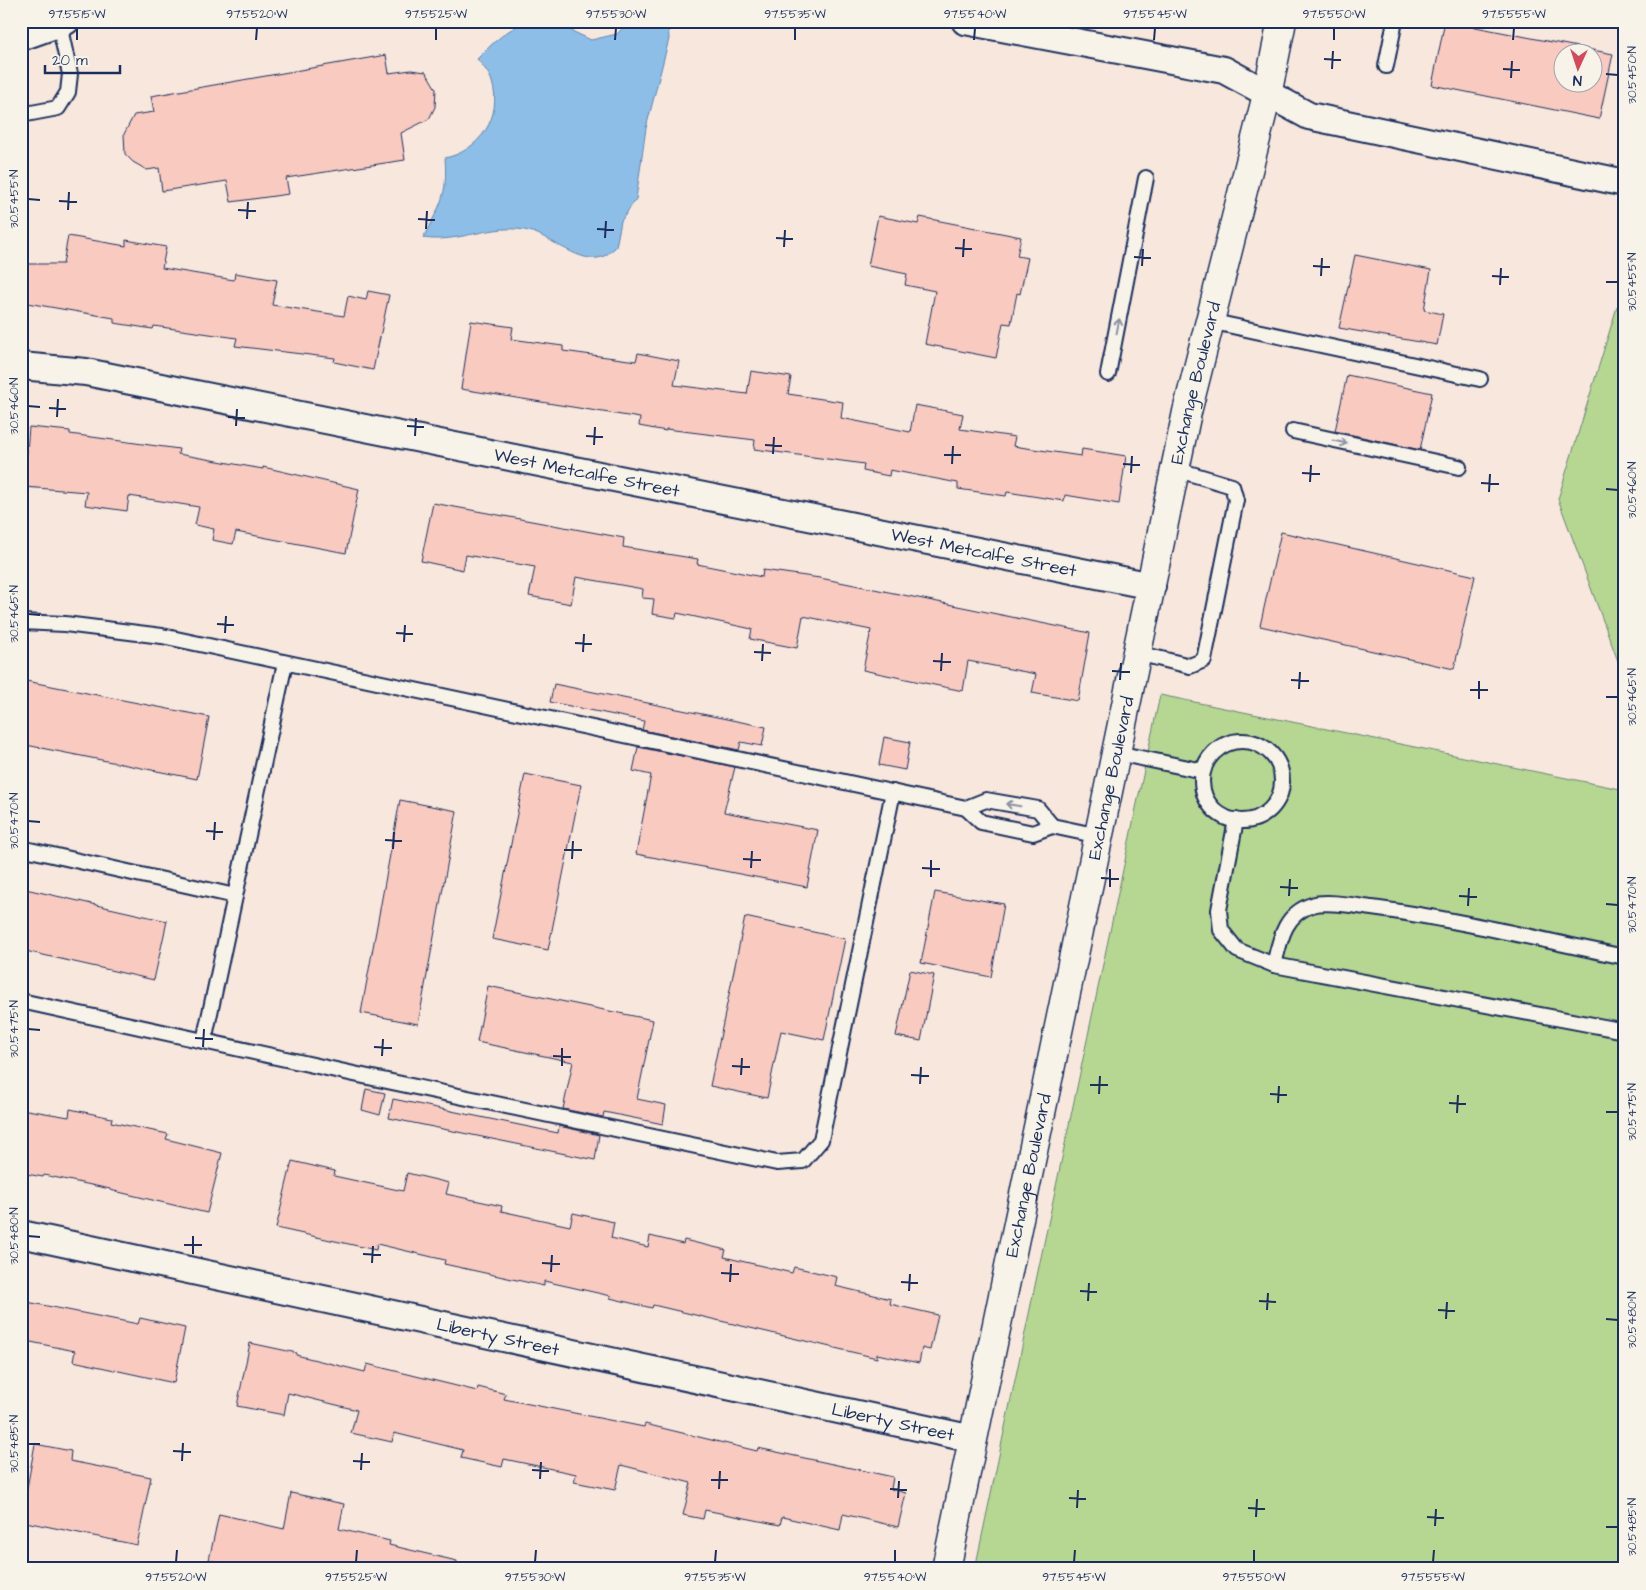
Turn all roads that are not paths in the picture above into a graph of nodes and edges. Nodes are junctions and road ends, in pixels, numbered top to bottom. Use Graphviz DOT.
graph roads {
  1 [pos="966,21"];
  2 [pos="1282,21"];
  3 [pos="1395,21"];
  4 [pos="63,23"];
  5 [pos="21,37"];
  6 [pos="1386,66"];
  7 [pos="1267,95"];
  8 [pos="21,115"];
  9 [pos="1146,178"];
  10 [pos="1625,183"];
  11 [pos="1209,321"];
  12 [pos="21,366"];
  13 [pos="1108,374"];
  14 [pos="1480,379"];
  15 [pos="1292,431"];
  16 [pos="1459,467"];
  17 [pos="1175,469"];
  18 [pos="1152,586"];
  19 [pos="21,622"];
  20 [pos="1137,653"];
  21 [pos="285,663"];
  22 [pos="1117,753"];
  23 [pos="1203,771"];
  24 [pos="893,792"];
  25 [pos="966,808"];
  26 [pos="1236,820"];
  27 [pos="1052,826"];
  28 [pos="1099,836"];
  29 [pos="21,848"];
  30 [pos="235,896"];
  31 [pos="1625,957"];
  32 [pos="1274,965"];
  33 [pos="21,1001"];
  34 [pos="1625,1030"];
  35 [pos="204,1042"];
  36 [pos="21,1234"];
  37 [pos="973,1439"];
  38 [pos="946,1569"];
  1 -- 7 [label="street"];
  2 -- 7 [label="street, Exchange Boulevard"];
  3 -- 6 [label="lane"];
  4 -- 5 [label="street"];
  4 -- 8 [label="lane"];
  7 -- 10 [label="street"];
  7 -- 11 [label="street, Exchange Boulevard"];
  13 -- 9 [label="lane, one-way"];
  11 -- 14 [label="lane"];
  11 -- 17 [label="street, Exchange Boulevard"];
  12 -- 18 [label="street, West Metcalfe Street"];
  15 -- 16 [label="lane, one-way"];
  17 -- 18 [label="street, Exchange Boulevard"];
  17 -- 20 [label="lane"];
  18 -- 20 [label="street, Exchange Boulevard"];
  19 -- 21 [label="lane"];
  20 -- 22 [label="street, Exchange Boulevard"];
  21 -- 24 [label="lane"];
  21 -- 30 [label="lane"];
  22 -- 23 [label="lane"];
  22 -- 28 [label="street, Exchange Boulevard"];
  23 -- 26 [label="lane"];
  23 -- 26 [label="lane"];
  24 -- 25 [label="lane"];
  24 -- 35 [label="lane"];
  25 -- 27 [label="lane"];
  27 -- 25 [label="lane, one-way"];
  26 -- 32 [label="lane"];
  27 -- 28 [label="lane"];
  28 -- 37 [label="street, Exchange Boulevard"];
  29 -- 30 [label="lane"];
  30 -- 35 [label="lane"];
  31 -- 32 [label="lane"];
  32 -- 34 [label="lane"];
  33 -- 35 [label="lane"];
  36 -- 37 [label="street, Liberty Street"];
  37 -- 38 [label="street, Exchange Boulevard"];
}
